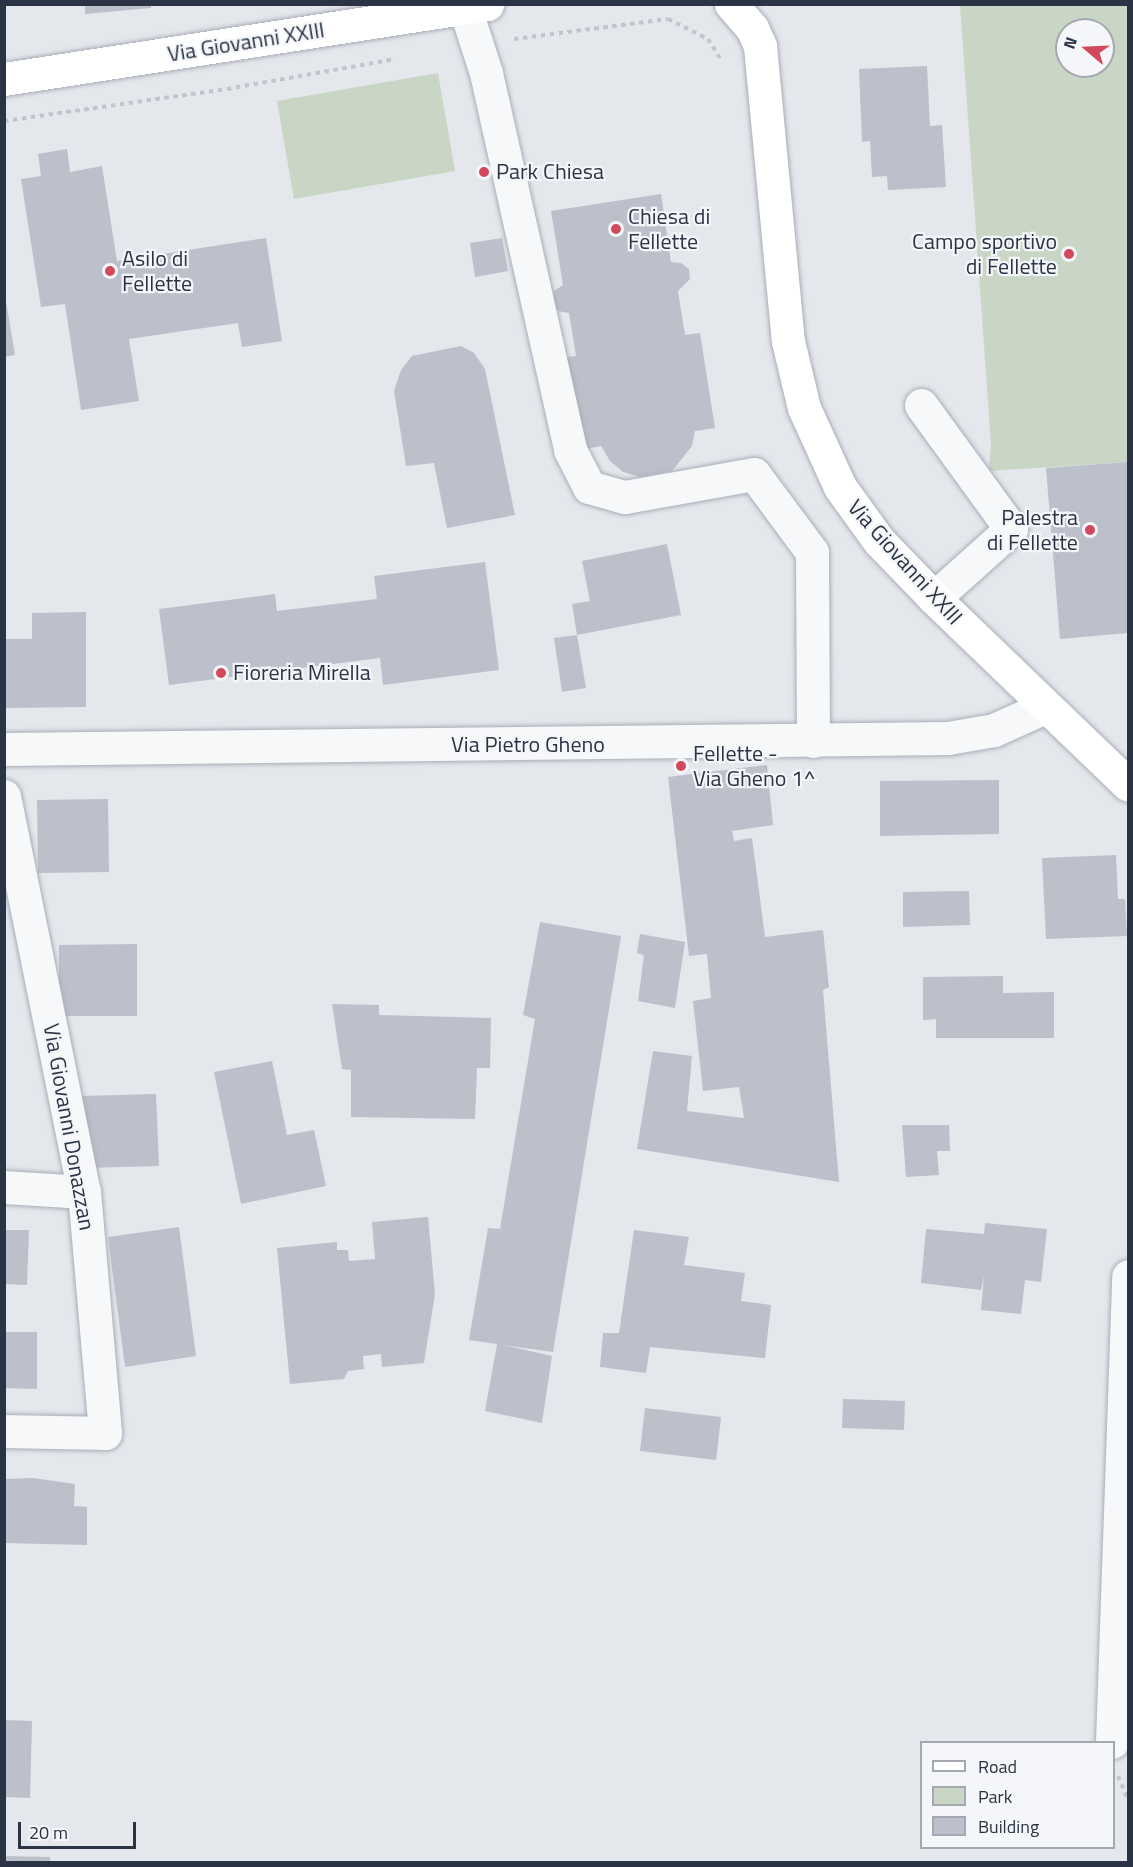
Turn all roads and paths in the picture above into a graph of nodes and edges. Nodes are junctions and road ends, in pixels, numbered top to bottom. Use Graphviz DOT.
graph roads {
  1 [pos="731,4"];
  2 [pos="476,6"];
  3 [pos="399,58"];
  4 [pos="4,79"];
  5 [pos="4,122"];
  6 [pos="921,405"];
  7 [pos="934,598"];
  8 [pos="1046,706"];
  9 [pos="813,741"];
  10 [pos="4,749"];
  11 [pos="1128,785"];
  12 [pos="4,796"];
  13 [pos="4,1187"];
  14 [pos="84,1192"];
  15 [pos="1128,1276"];
  16 [pos="4,1431"];
  17 [pos="1112,1741"];
  18 [pos="1115,1770"];
  19 [pos="1128,1800"];
  1 -- 7 [label="main road, Via Giovanni XXIII"];
  2 -- 4 [label="main road, Via Giovanni XXIII"];
  2 -- 9 [label="street"];
  3 -- 5 [label="path"];
  6 -- 7 [label="street"];
  7 -- 8 [label="main road, Via Giovanni XXIII"];
  8 -- 9 [label="street, Via Pietro Gheno"];
  8 -- 11 [label="main road, Via Giovanni XXIII"];
  9 -- 10 [label="street, Via Pietro Gheno"];
  12 -- 14 [label="street, Via Giovanni Donazzan"];
  13 -- 14 [label="street"];
  14 -- 16 [label="street, Via Giovanni Donazzan"];
  15 -- 17 [label="street"];
  18 -- 19 [label="path"];
}
